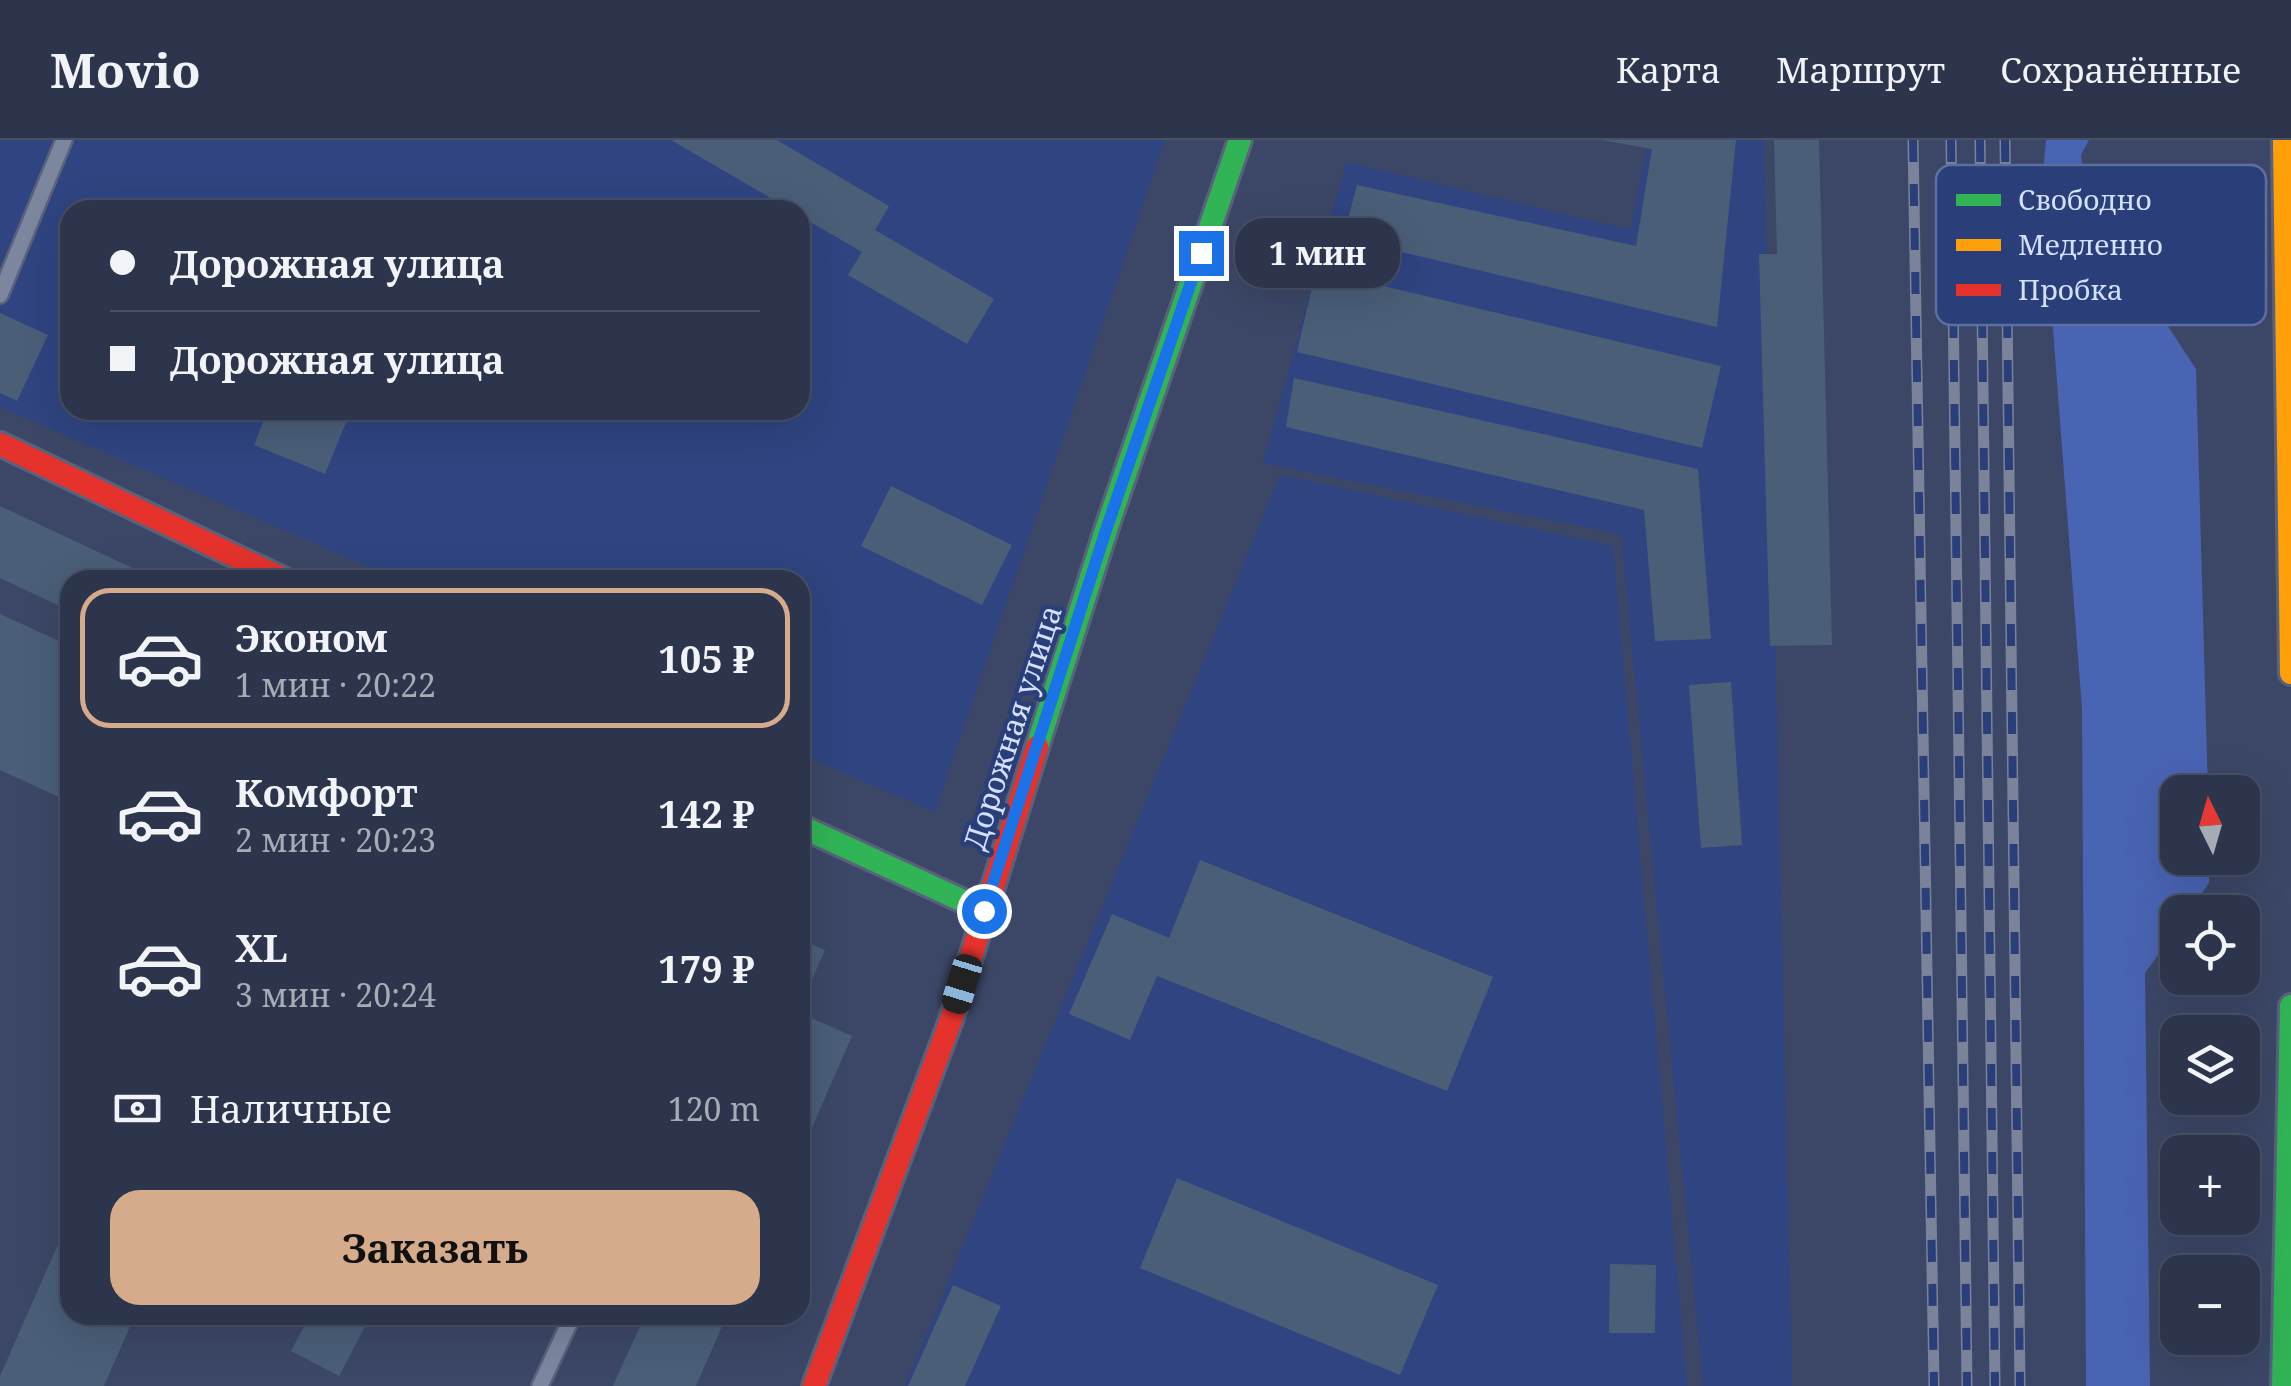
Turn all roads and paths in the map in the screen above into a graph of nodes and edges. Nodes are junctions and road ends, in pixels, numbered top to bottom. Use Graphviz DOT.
graph roads {
  1 [pos="64,140"];
  2 [pos="1240,140"];
  3 [pos="2284,140"];
  4 [pos="0,295"];
  5 [pos="0,444"];
  6 [pos="264,570"];
  7 [pos="2291,672"];
  8 [pos="810,831"];
  9 [pos="984,911"];
  10 [pos="2291,1006"];
  11 [pos="569,1325"];
  12 [pos="540,1386"];
  13 [pos="814,1386"];
  14 [pos="2284,1386"];
  1 -- 4 [label="lane"];
  2 -- 9 [label="main road, Дорожная улица"];
  3 -- 7 [label="main road"];
  5 -- 6 [label="main road"];
  8 -- 9 [label="main road"];
  9 -- 13 [label="main road, Дорожная улица"];
  10 -- 14 [label="main road"];
  11 -- 12 [label="lane"];
}
